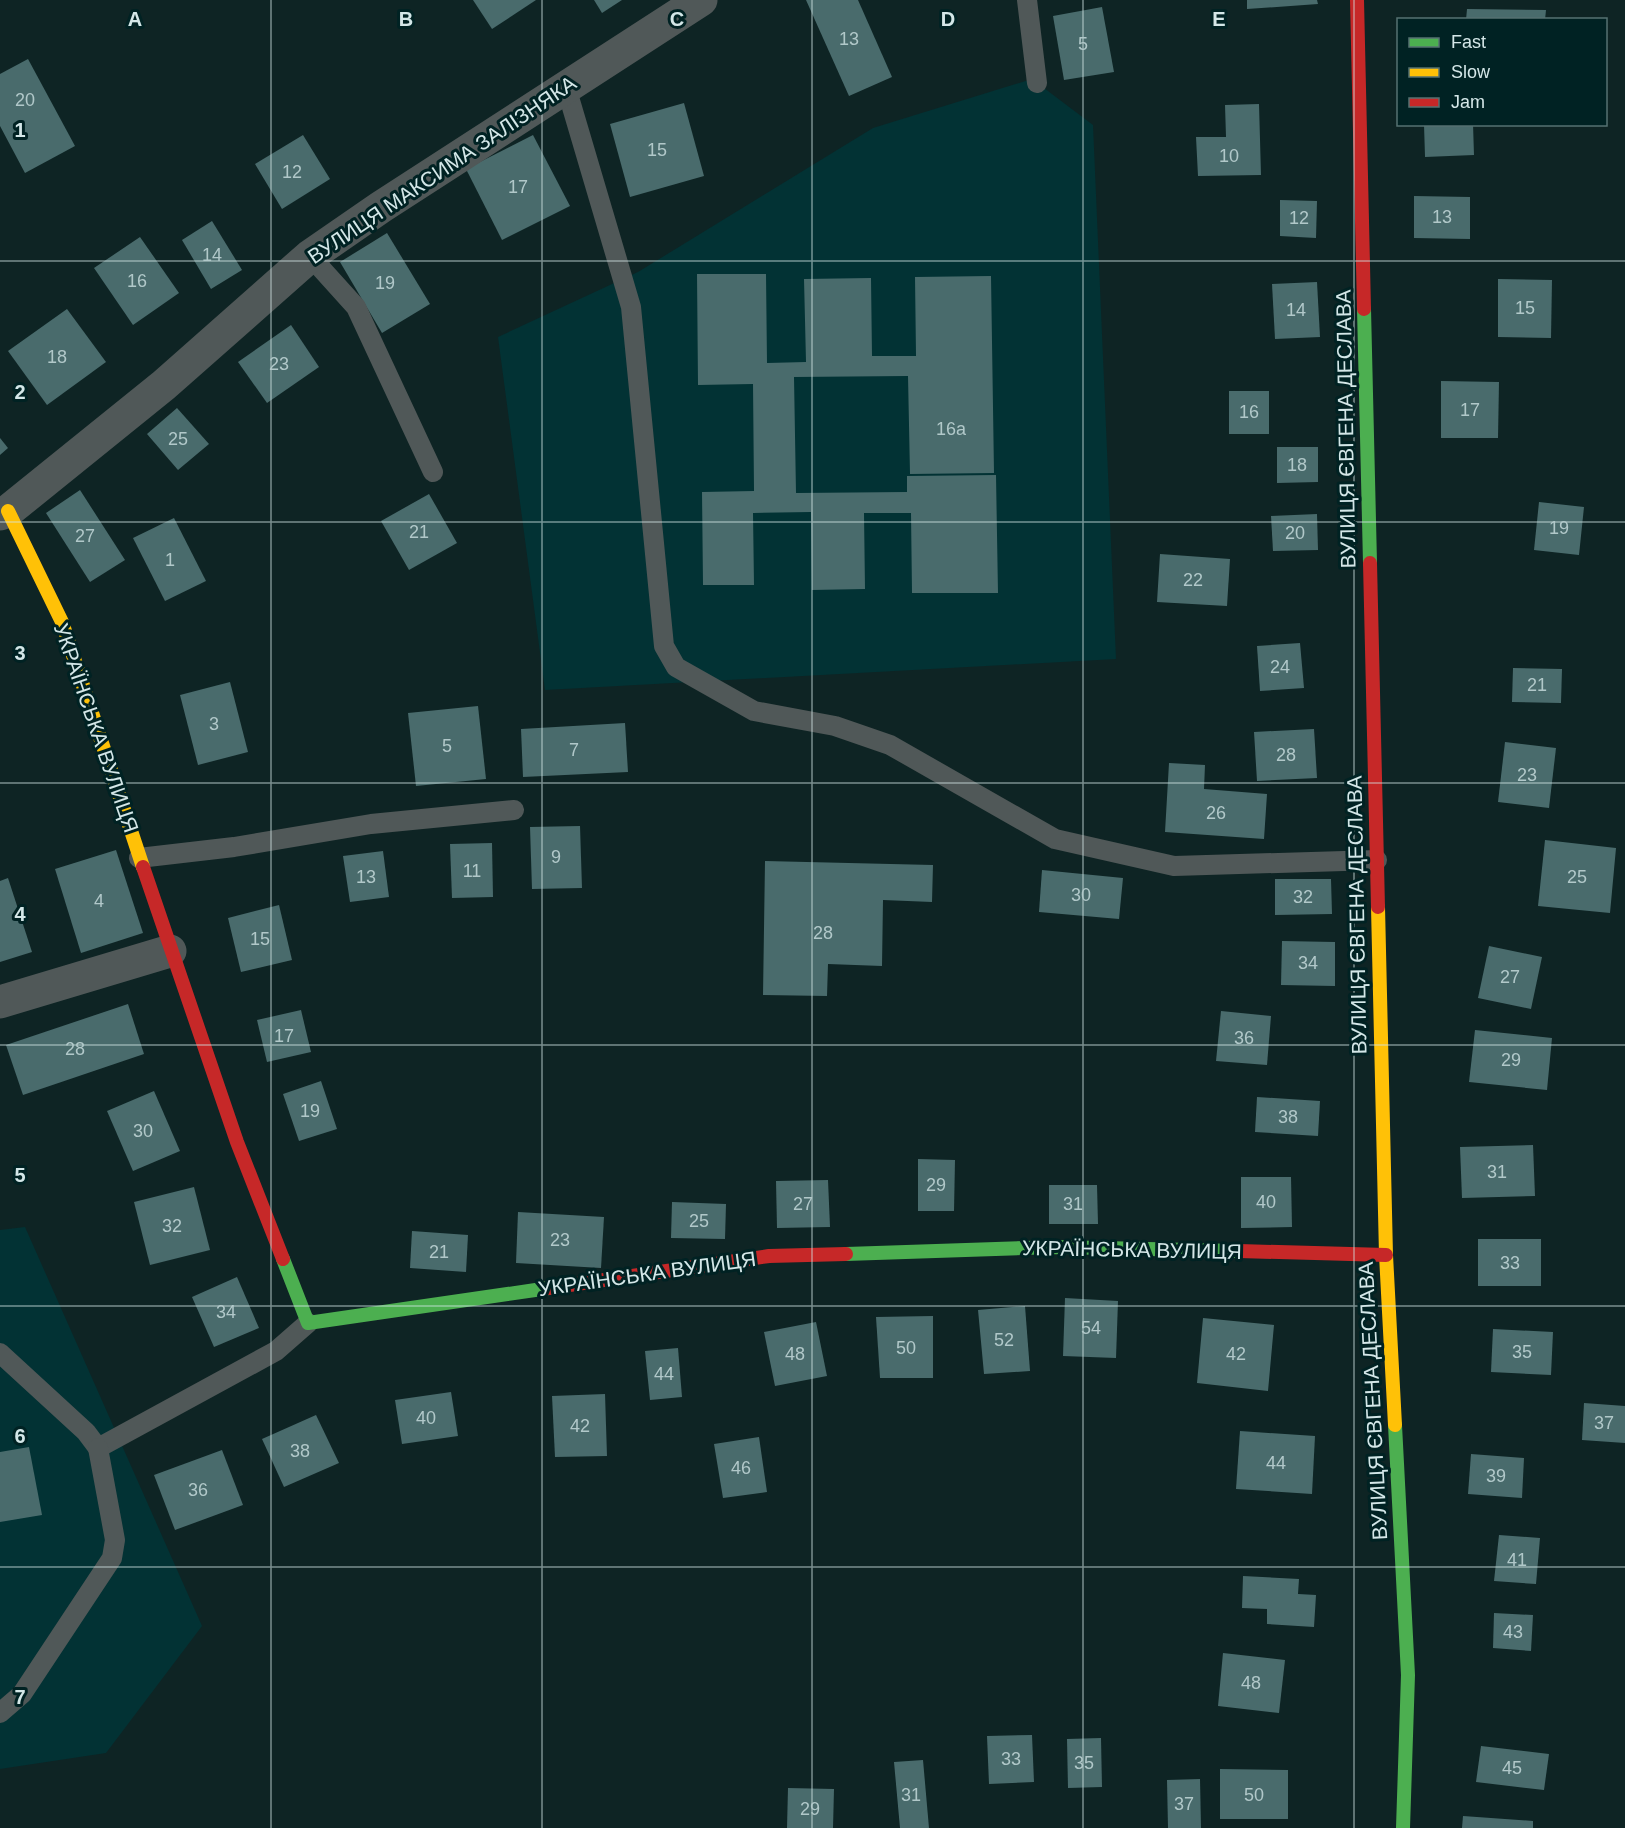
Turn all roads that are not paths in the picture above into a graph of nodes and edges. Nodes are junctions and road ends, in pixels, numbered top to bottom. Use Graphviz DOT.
graph roads {
  1 [pos="701,0"];
  2 [pos="1027,0"];
  3 [pos="1357,0"];
  4 [pos="1037,83"];
  5 [pos="566,87"];
  6 [pos="310,256"];
  7 [pos="433,471"];
  8 [pos="4,512"];
  9 [pos="514,810"];
  10 [pos="139,858"];
  11 [pos="1377,860"];
  12 [pos="170,951"];
  13 [pos="0,1002"];
  14 [pos="1386,1255"];
  15 [pos="308,1323"];
  16 [pos="0,1353"];
  17 [pos="98,1448"];
  18 [pos="0,1713"];
  19 [pos="1403,1828"];
  1 -- 5 [label="street, ВУЛИЦЯ МАКСИМА ЗАЛІЗНЯКА"];
  2 -- 4 [label="lane"];
  3 -- 11 [label="street, ВУЛИЦЯ ЄВГЕНА ДЕСЛАВА"];
  5 -- 6 [label="street, ВУЛИЦЯ МАКСИМА ЗАЛІЗНЯКА"];
  5 -- 11 [label="lane"];
  6 -- 7 [label="lane"];
  6 -- 8 [label="street, ВУЛИЦЯ МАКСИМА ЗАЛІЗНЯКА"];
  8 -- 10 [label="street, УКРАЇНСЬКА ВУЛИЦЯ"];
  9 -- 10 [label="lane"];
  10 -- 12 [label="street, УКРАЇНСЬКА ВУЛИЦЯ"];
  11 -- 14 [label="street, ВУЛИЦЯ ЄВГЕНА ДЕСЛАВА"];
  12 -- 13 [label="street"];
  12 -- 15 [label="street, УКРАЇНСЬКА ВУЛИЦЯ"];
  14 -- 15 [label="street, УКРАЇНСЬКА ВУЛИЦЯ"];
  14 -- 19 [label="street, ВУЛИЦЯ ЄВГЕНА ДЕСЛАВА"];
  15 -- 17 [label="lane"];
  16 -- 17 [label="lane"];
  17 -- 18 [label="lane"];
}
